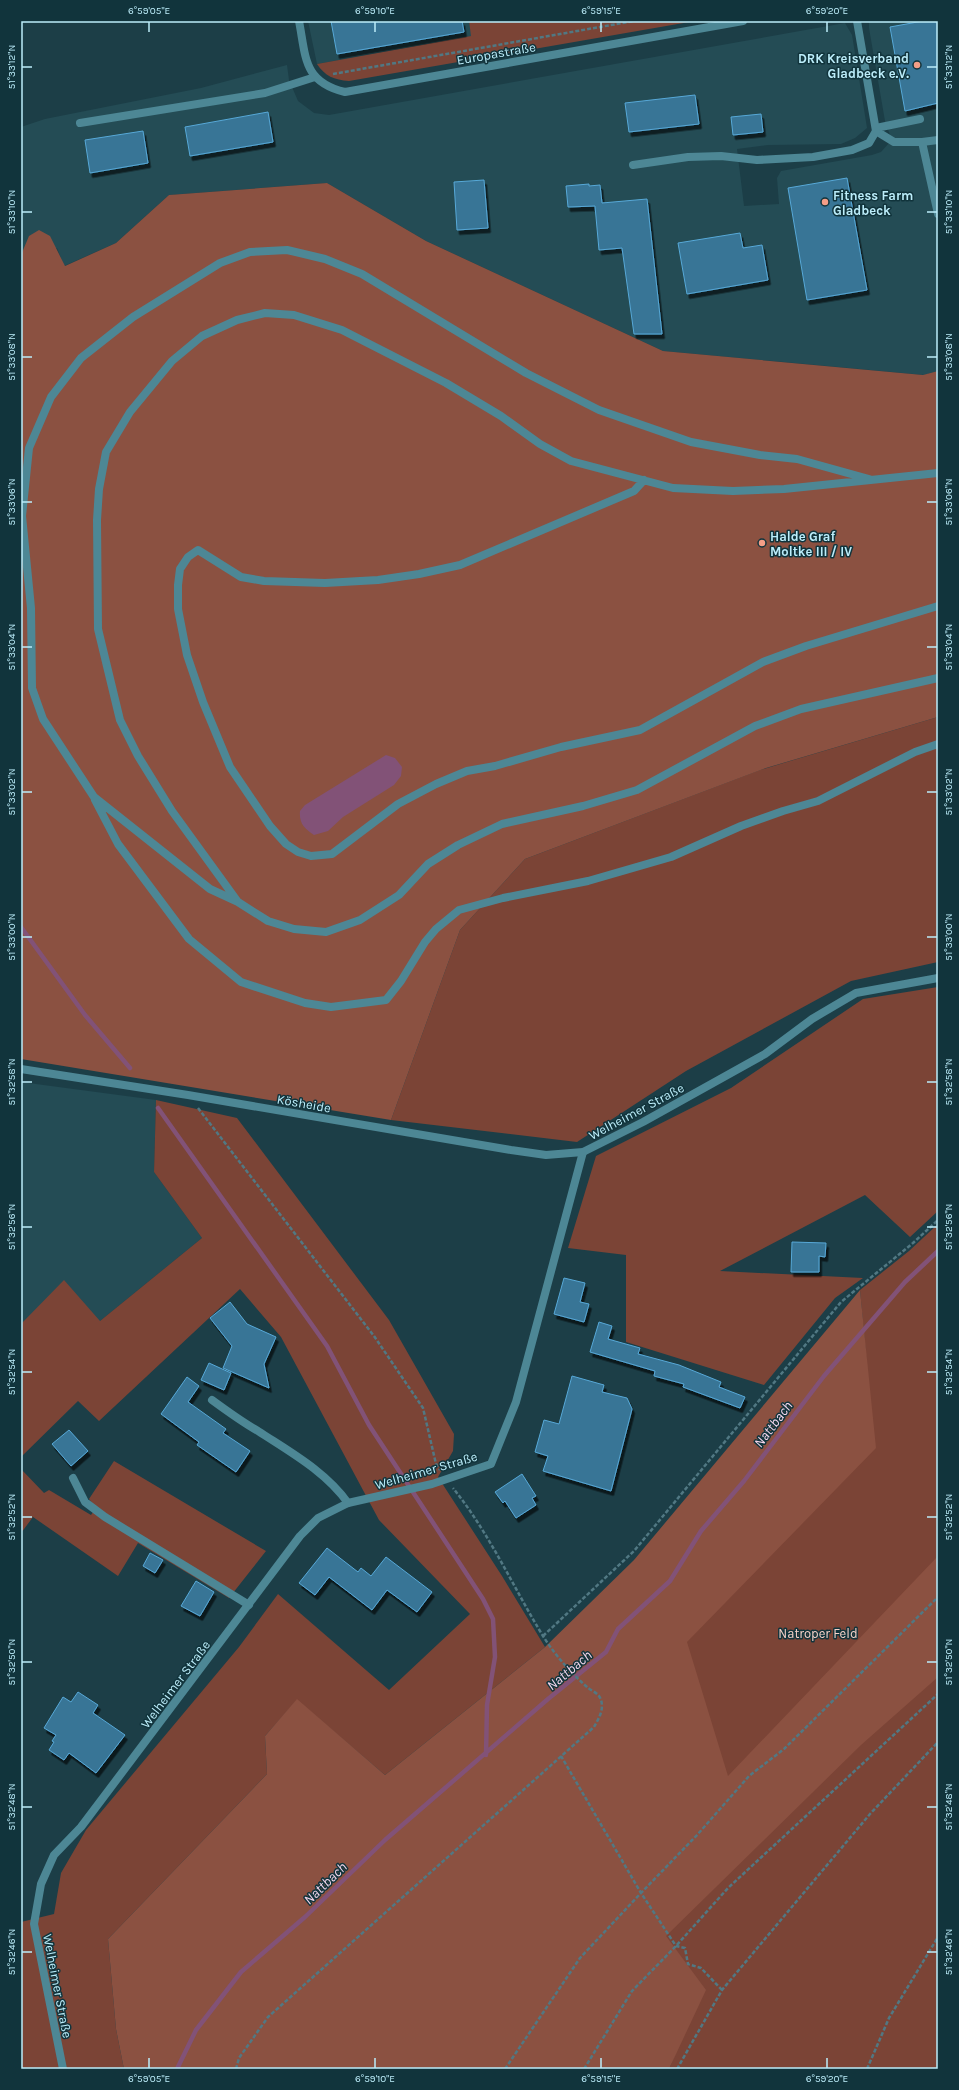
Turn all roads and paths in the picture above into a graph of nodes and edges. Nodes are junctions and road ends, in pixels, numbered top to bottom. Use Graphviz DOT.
graph roads {
  1 [pos="299,21"];
  2 [pos="634,21"];
  3 [pos="742,21"];
  4 [pos="857,21"];
  5 [pos="315,77"];
  6 [pos="920,120"];
  7 [pos="80,123"];
  8 [pos="876,129"];
  9 [pos="938,140"];
  10 [pos="922,142"];
  11 [pos="633,165"];
  12 [pos="938,214"];
  13 [pos="938,473"];
  14 [pos="644,480"];
  15 [pos="874,480"];
  16 [pos="938,606"];
  17 [pos="938,678"];
  18 [pos="938,744"];
  19 [pos="94,798"];
  20 [pos="238,902"];
  21 [pos="938,978"];
  22 [pos="21,1069"];
  23 [pos="188,1095"];
  24 [pos="583,1152"];
  25 [pos="938,1220"];
  26 [pos="212,1400"];
  27 [pos="73,1478"];
  28 [pos="446,1479"];
  29 [pos="348,1503"];
  30 [pos="938,1597"];
  31 [pos="249,1605"];
  32 [pos="544,1636"];
  33 [pos="938,1694"];
  34 [pos="938,1742"];
  35 [pos="561,1756"];
  36 [pos="641,1893"];
  37 [pos="938,1937"];
  38 [pos="676,1946"];
  39 [pos="722,1990"];
  40 [pos="63,2069"];
  41 [pos="236,2069"];
  42 [pos="505,2069"];
  43 [pos="584,2069"];
  44 [pos="676,2069"];
  45 [pos="867,2069"];
  1 -- 5 [label="street, Europastraße"];
  2 -- 5 [label="path"];
  3 -- 5 [label="street, Europastraße"];
  4 -- 8 [label="street"];
  5 -- 7 [label="street"];
  6 -- 8 [label="street"];
  8 -- 10 [label="street"];
  8 -- 11 [label="street"];
  9 -- 10 [label="street"];
  10 -- 12 [label="street"];
  13 -- 15 [label="street"];
  14 -- 15 [label="street"];
  14 -- 16 [label="street"];
  14 -- 20 [label="street"];
  15 -- 19 [label="street"];
  17 -- 20 [label="street"];
  18 -- 19 [label="street"];
  19 -- 20 [label="street"];
  21 -- 24 [label="street, Welheimer Straße"];
  22 -- 23 [label="street, Kösheide"];
  23 -- 24 [label="street, Kösheide"];
  23 -- 28 [label="path"];
  24 -- 28 [label="street, Welheimer Straße"];
  25 -- 32 [label="path"];
  26 -- 29 [label="street"];
  27 -- 31 [label="street"];
  28 -- 29 [label="street, Welheimer Straße"];
  28 -- 32 [label="path"];
  29 -- 31 [label="street, Welheimer Straße"];
  30 -- 36 [label="path"];
  31 -- 40 [label="street, Welheimer Straße"];
  32 -- 35 [label="path"];
  33 -- 38 [label="path"];
  34 -- 39 [label="path"];
  35 -- 36 [label="path"];
  35 -- 41 [label="path"];
  36 -- 38 [label="path"];
  36 -- 42 [label="path"];
  37 -- 45 [label="path"];
  38 -- 39 [label="path"];
  38 -- 43 [label="path"];
  39 -- 44 [label="path"];
}
